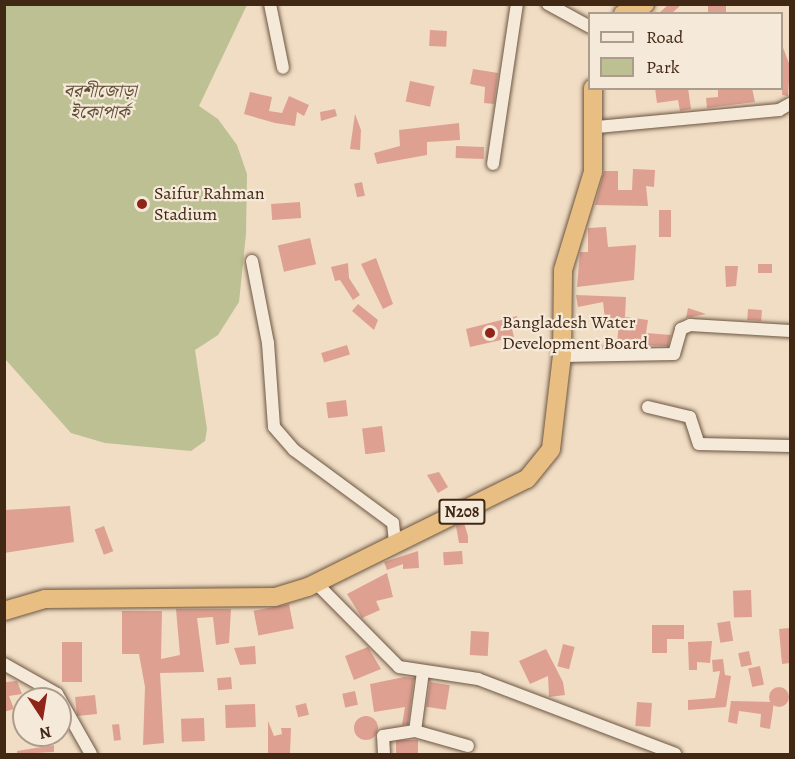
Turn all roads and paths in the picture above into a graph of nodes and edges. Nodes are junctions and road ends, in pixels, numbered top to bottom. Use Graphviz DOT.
graph roads {
  1 [pos="270,4"];
  2 [pos="518,4"];
  3 [pos="548,4"];
  4 [pos="645,4"];
  5 [pos="627,12"];
  6 [pos="588,26"];
  7 [pos="284,68"];
  8 [pos="593,90"];
  9 [pos="790,104"];
  10 [pos="597,127"];
  11 [pos="493,164"];
  12 [pos="252,261"];
  13 [pos="790,331"];
  14 [pos="562,356"];
  15 [pos="648,407"];
  16 [pos="790,446"];
  17 [pos="395,543"];
  18 [pos="316,583"];
  19 [pos="4,611"];
  20 [pos="4,664"];
  21 [pos="423,672"];
  22 [pos="415,731"];
  23 [pos="468,746"];
  24 [pos="91,754"];
  25 [pos="384,754"];
  26 [pos="675,754"];
  1 -- 7 [label="street"];
  2 -- 11 [label="street"];
  3 -- 6 [label="street"];
  4 -- 5 [label="highway"];
  8 -- 10 [label="highway, N208"];
  9 -- 10 [label="street"];
  10 -- 14 [label="highway, N208"];
  12 -- 17 [label="street"];
  13 -- 14 [label="street"];
  14 -- 17 [label="highway, N208"];
  15 -- 16 [label="street"];
  17 -- 18 [label="highway, N208"];
  18 -- 19 [label="highway, N208"];
  18 -- 21 [label="street"];
  20 -- 24 [label="street"];
  21 -- 22 [label="street"];
  21 -- 26 [label="street"];
  22 -- 23 [label="street"];
  22 -- 25 [label="street"];
}
